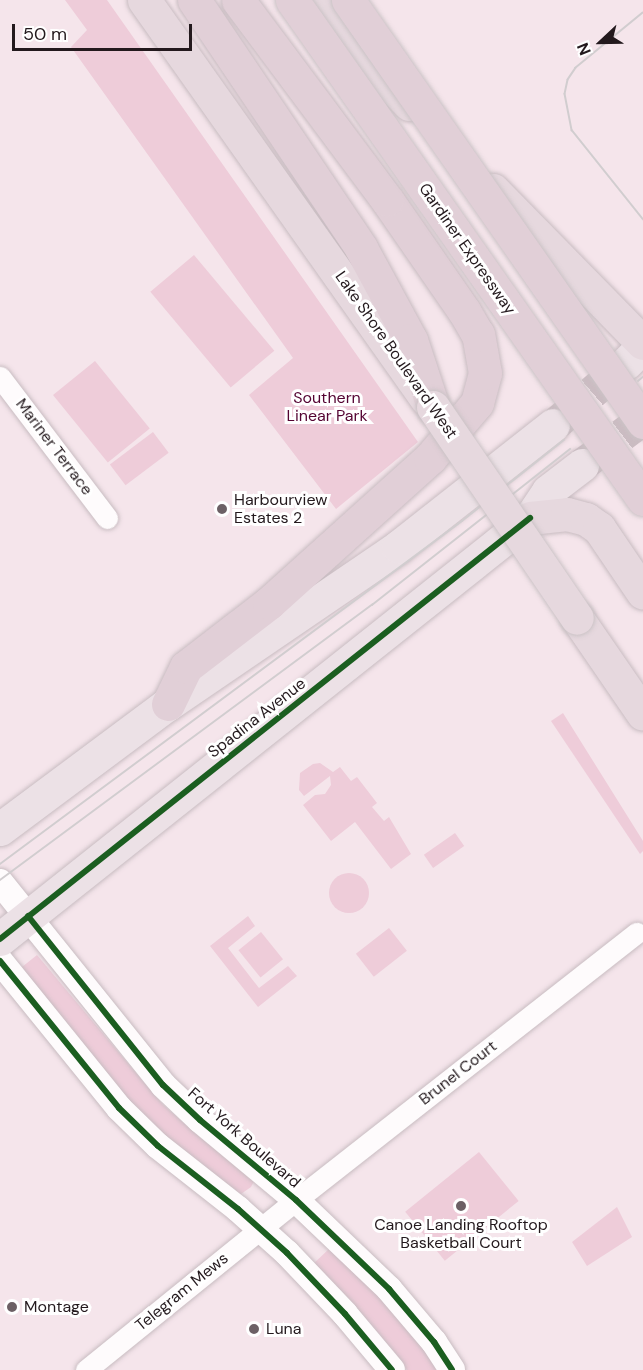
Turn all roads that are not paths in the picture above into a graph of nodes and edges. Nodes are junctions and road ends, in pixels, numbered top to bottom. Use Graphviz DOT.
graph roads {
  1 [pos="144,0"];
  2 [pos="194,0"];
  3 [pos="238,0"];
  4 [pos="292,0"];
  5 [pos="328,0"];
  6 [pos="348,0"];
  7 [pos="637,351"];
  8 [pos="0,377"];
  9 [pos="433,407"];
  10 [pos="643,422"];
  11 [pos="554,425"];
  12 [pos="582,465"];
  13 [pos="643,499"];
  14 [pos="107,518"];
  15 [pos="530,518"];
  16 [pos="643,592"];
  17 [pos="168,704"];
  18 [pos="643,714"];
  19 [pos="0,830"];
  20 [pos="0,882"];
  21 [pos="28,916"];
  22 [pos="637,933"];
  23 [pos="0,939"];
  24 [pos="0,961"];
  25 [pos="278,1214"];
  26 [pos="86,1370"];
  27 [pos="392,1370"];
  28 [pos="452,1370"];
  1 -- 9 [label="highway, Lake Shore Boulevard West"];
  2 -- 9 [label="highway"];
  3 -- 17 [label="highway"];
  4 -- 13 [label="highway, Gardiner Expressway, bridge"];
  5 -- 7 [label="highway"];
  6 -- 10 [label="highway, bridge"];
  8 -- 14 [label="street, Mariner Terrace"];
  9 -- 18 [label="highway, Lake Shore Boulevard West, bridge"];
  11 -- 17 [label="main road"];
  12 -- 15 [label="main road, Spadina Avenue"];
  15 -- 16 [label="highway"];
  15 -- 21 [label="main road, Spadina Avenue"];
  17 -- 19 [label="main road"];
  20 -- 21 [label="street, Fort York Boulevard"];
  21 -- 23 [label="main road, Spadina Avenue"];
  21 -- 25 [label="street, Fort York Boulevard"];
  22 -- 25 [label="street, Brunel Court"];
  24 -- 25 [label="street, Fort York Boulevard"];
  25 -- 26 [label="street, Telegram Mews"];
  25 -- 27 [label="street, Fort York Boulevard"];
  25 -- 28 [label="street, Fort York Boulevard"];
}
